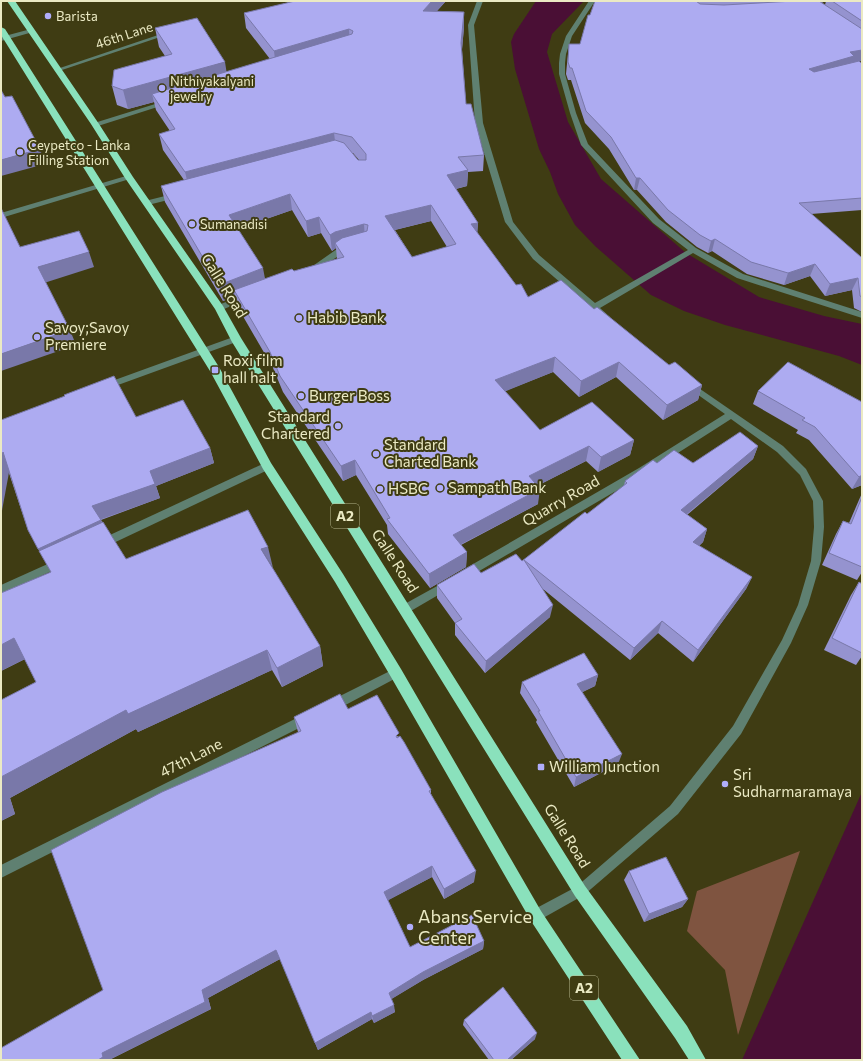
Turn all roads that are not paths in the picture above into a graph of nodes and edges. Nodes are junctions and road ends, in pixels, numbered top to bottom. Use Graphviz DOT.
graph roads {
  1 [pos="11,1"];
  2 [pos="480,1"];
  3 [pos="592,1"];
  4 [pos="179,29"];
  5 [pos="31,31"];
  6 [pos="3,35"];
  7 [pos="57,70"];
  8 [pos="177,100"];
  9 [pos="95,124"];
  10 [pos="129,178"];
  11 [pos="100,187"];
  12 [pos="185,193"];
  13 [pos="148,202"];
  14 [pos="1,216"];
  15 [pos="358,246"];
  16 [pos="694,250"];
  17 [pos="306,273"];
  18 [pos="255,293"];
  19 [pos="595,307"];
  20 [pos="219,308"];
  21 [pos="862,315"];
  22 [pos="613,322"];
  23 [pos="236,339"];
  24 [pos="203,350"];
  25 [pos="680,377"];
  26 [pos="98,389"];
  27 [pos="731,415"];
  28 [pos="267,466"];
  29 [pos="94,547"];
  30 [pos="73,557"];
  31 [pos="1,590"];
  32 [pos="405,609"];
  33 [pos="396,673"];
  34 [pos="1,872"];
  35 [pos="580,891"];
  36 [pos="536,916"];
  37 [pos="632,1060"];
  38 [pos="698,1060"];
  1 -- 5 [label="highway, Galle Road / A2"];
  2 -- 19 [label="street"];
  3 -- 16 [label="street"];
  4 -- 7 [label="street, 46th Lane"];
  5 -- 6 [label="street"];
  5 -- 7 [label="highway, Galle Road / A2"];
  6 -- 11 [label="highway, A2"];
  7 -- 9 [label="highway, Galle Road / A2"];
  8 -- 9 [label="street"];
  9 -- 10 [label="highway, Galle Road / A2"];
  10 -- 11 [label="street"];
  10 -- 13 [label="highway, Galle Road / A2"];
  11 -- 14 [label="street"];
  11 -- 24 [label="highway, A2"];
  12 -- 13 [label="street"];
  13 -- 20 [label="highway, Galle Road / A2"];
  15 -- 17 [label="street"];
  16 -- 19 [label="street"];
  16 -- 21 [label="street"];
  18 -- 20 [label="street"];
  19 -- 22 [label="street"];
  20 -- 23 [label="highway, Galle Road / A2"];
  23 -- 24 [label="street"];
  23 -- 32 [label="highway, Galle Road / A2"];
  24 -- 26 [label="street"];
  24 -- 28 [label="highway, A2"];
  25 -- 27 [label="street"];
  27 -- 32 [label="street, Quarry Road"];
  27 -- 35 [label="street"];
  28 -- 29 [label="street"];
  28 -- 33 [label="highway, A2"];
  30 -- 31 [label="street"];
  32 -- 35 [label="highway, Galle Road / A2"];
  33 -- 34 [label="street, 47th Lane"];
  33 -- 36 [label="highway, A2"];
  35 -- 36 [label="street"];
  35 -- 38 [label="highway, Galle Road / A2"];
  36 -- 37 [label="highway, A2"];
}
